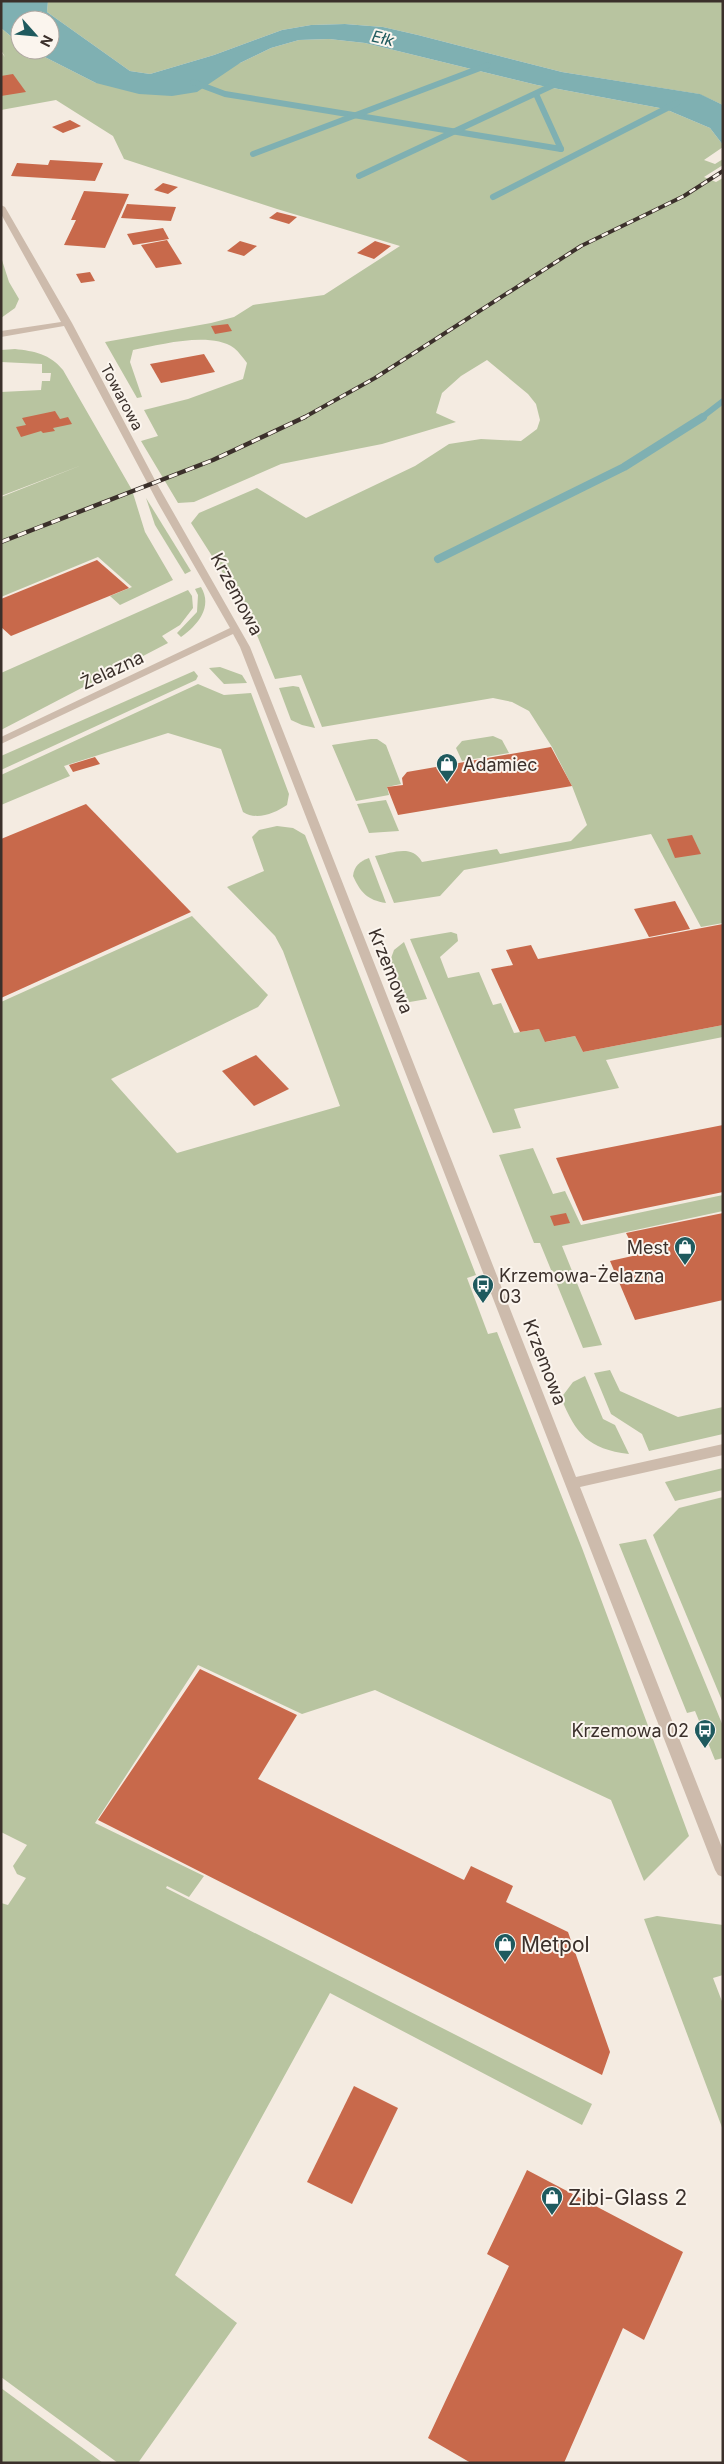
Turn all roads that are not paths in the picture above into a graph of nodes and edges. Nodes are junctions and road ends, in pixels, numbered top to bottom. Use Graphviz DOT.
graph roads {
  1 [pos="1,207"];
  2 [pos="68,323"];
  3 [pos="1,334"];
  4 [pos="152,483"];
  5 [pos="236,629"];
  6 [pos="1,741"];
  7 [pos="723,1449"];
  8 [pos="572,1483"];
  9 [pos="723,1870"];
  1 -- 2 [label="street, Towarowa"];
  2 -- 3 [label="street"];
  2 -- 4 [label="street, Towarowa"];
  4 -- 5 [label="street, Krzemowa"];
  5 -- 6 [label="street, Żelazna"];
  5 -- 8 [label="street, Krzemowa"];
  7 -- 8 [label="street"];
  8 -- 9 [label="street, Krzemowa"];
}
